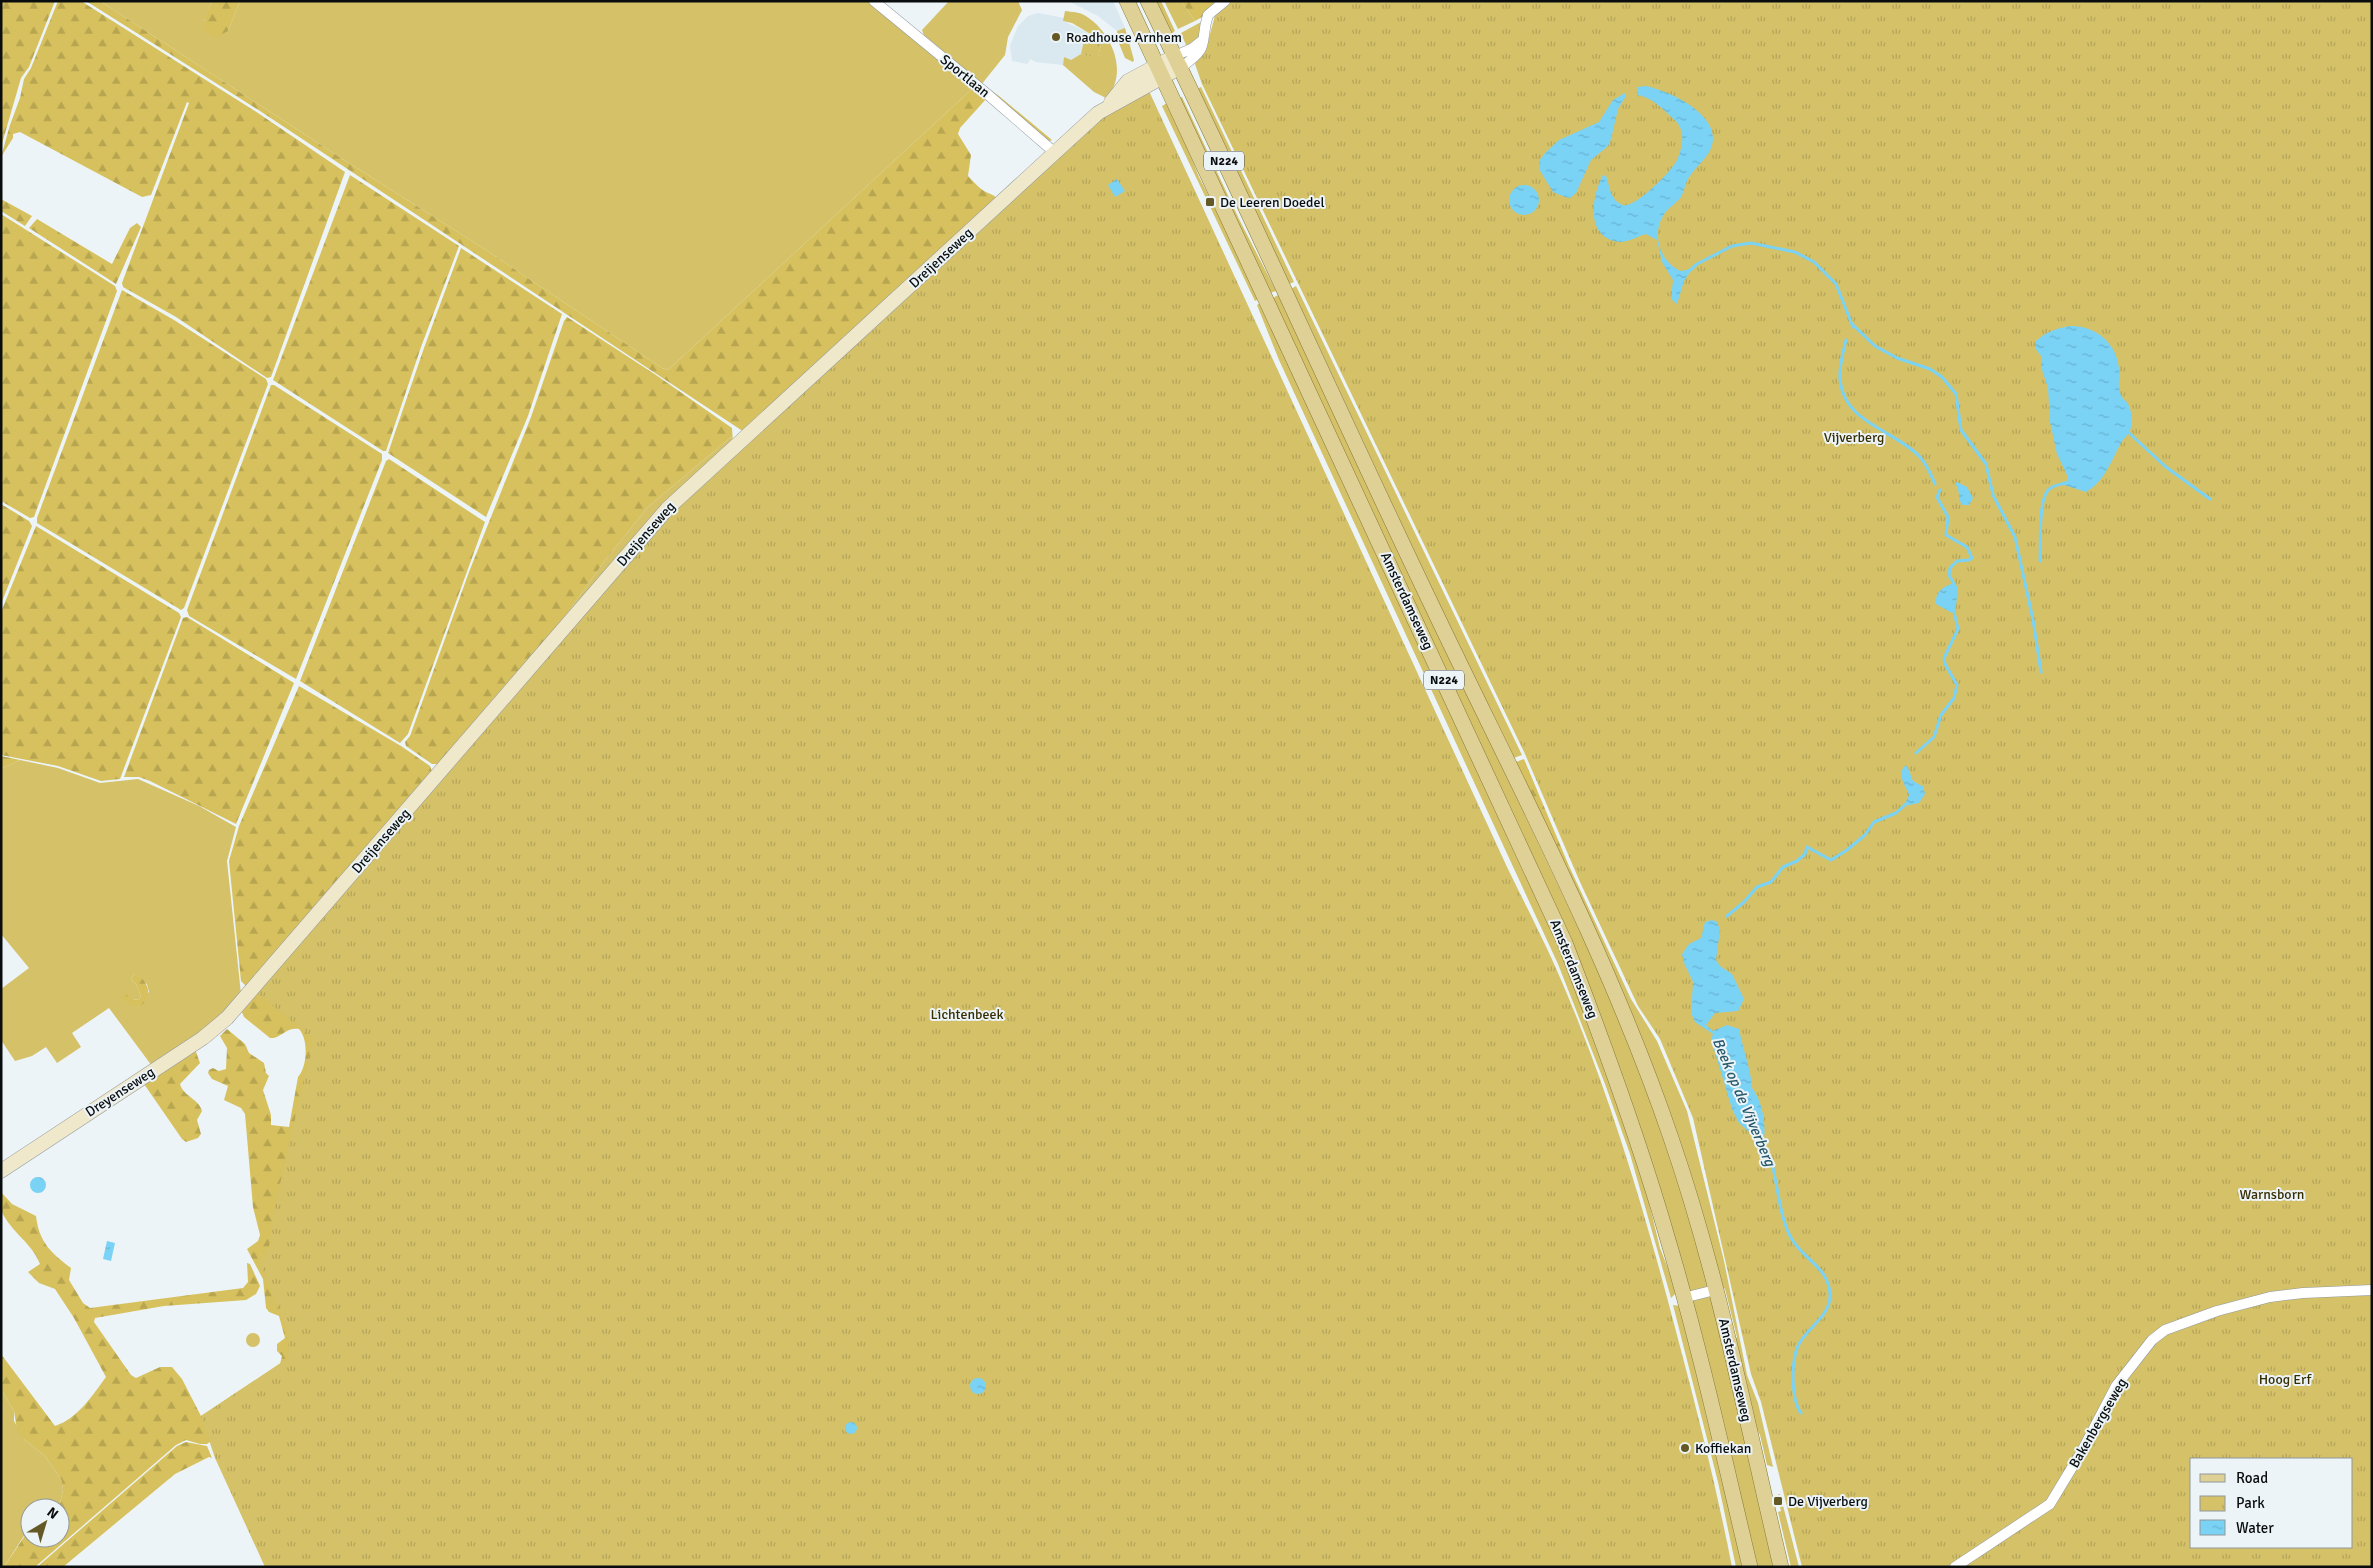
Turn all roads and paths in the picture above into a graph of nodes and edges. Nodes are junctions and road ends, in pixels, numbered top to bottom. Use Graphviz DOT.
graph roads {
  1 [pos="874,1"];
  2 [pos="1127,1"];
  3 [pos="1148,1"];
  4 [pos="1225,1"];
  5 [pos="1178,62"];
  6 [pos="1161,71"];
  7 [pos="1054,152"];
  8 [pos="236,1009"];
  9 [pos="1,1171"];
  10 [pos="1715,1290"];
  11 [pos="2372,1290"];
  12 [pos="1684,1298"];
  13 [pos="1750,1567"];
  14 [pos="1781,1567"];
  15 [pos="1955,1567"];
  1 -- 7 [label="street, Sportlaan"];
  2 -- 6 [label="main road, Amsterdamseweg / N224"];
  3 -- 5 [label="main road, Amsterdamseweg / N224"];
  4 -- 5 [label="street"];
  5 -- 6 [label="main road, Dreijenseweg"];
  5 -- 10 [label="main road, Amsterdamseweg / N224"];
  6 -- 7 [label="main road, Dreijenseweg"];
  6 -- 12 [label="main road, Amsterdamseweg / N224"];
  7 -- 8 [label="main road, Dreijenseweg"];
  8 -- 9 [label="main road, Dreyenseweg"];
  10 -- 12 [label="street"];
  10 -- 14 [label="main road, Amsterdamseweg / N224"];
  11 -- 15 [label="street, Bakenbergseweg"];
  12 -- 13 [label="main road, Amsterdamseweg / N224"];
}
